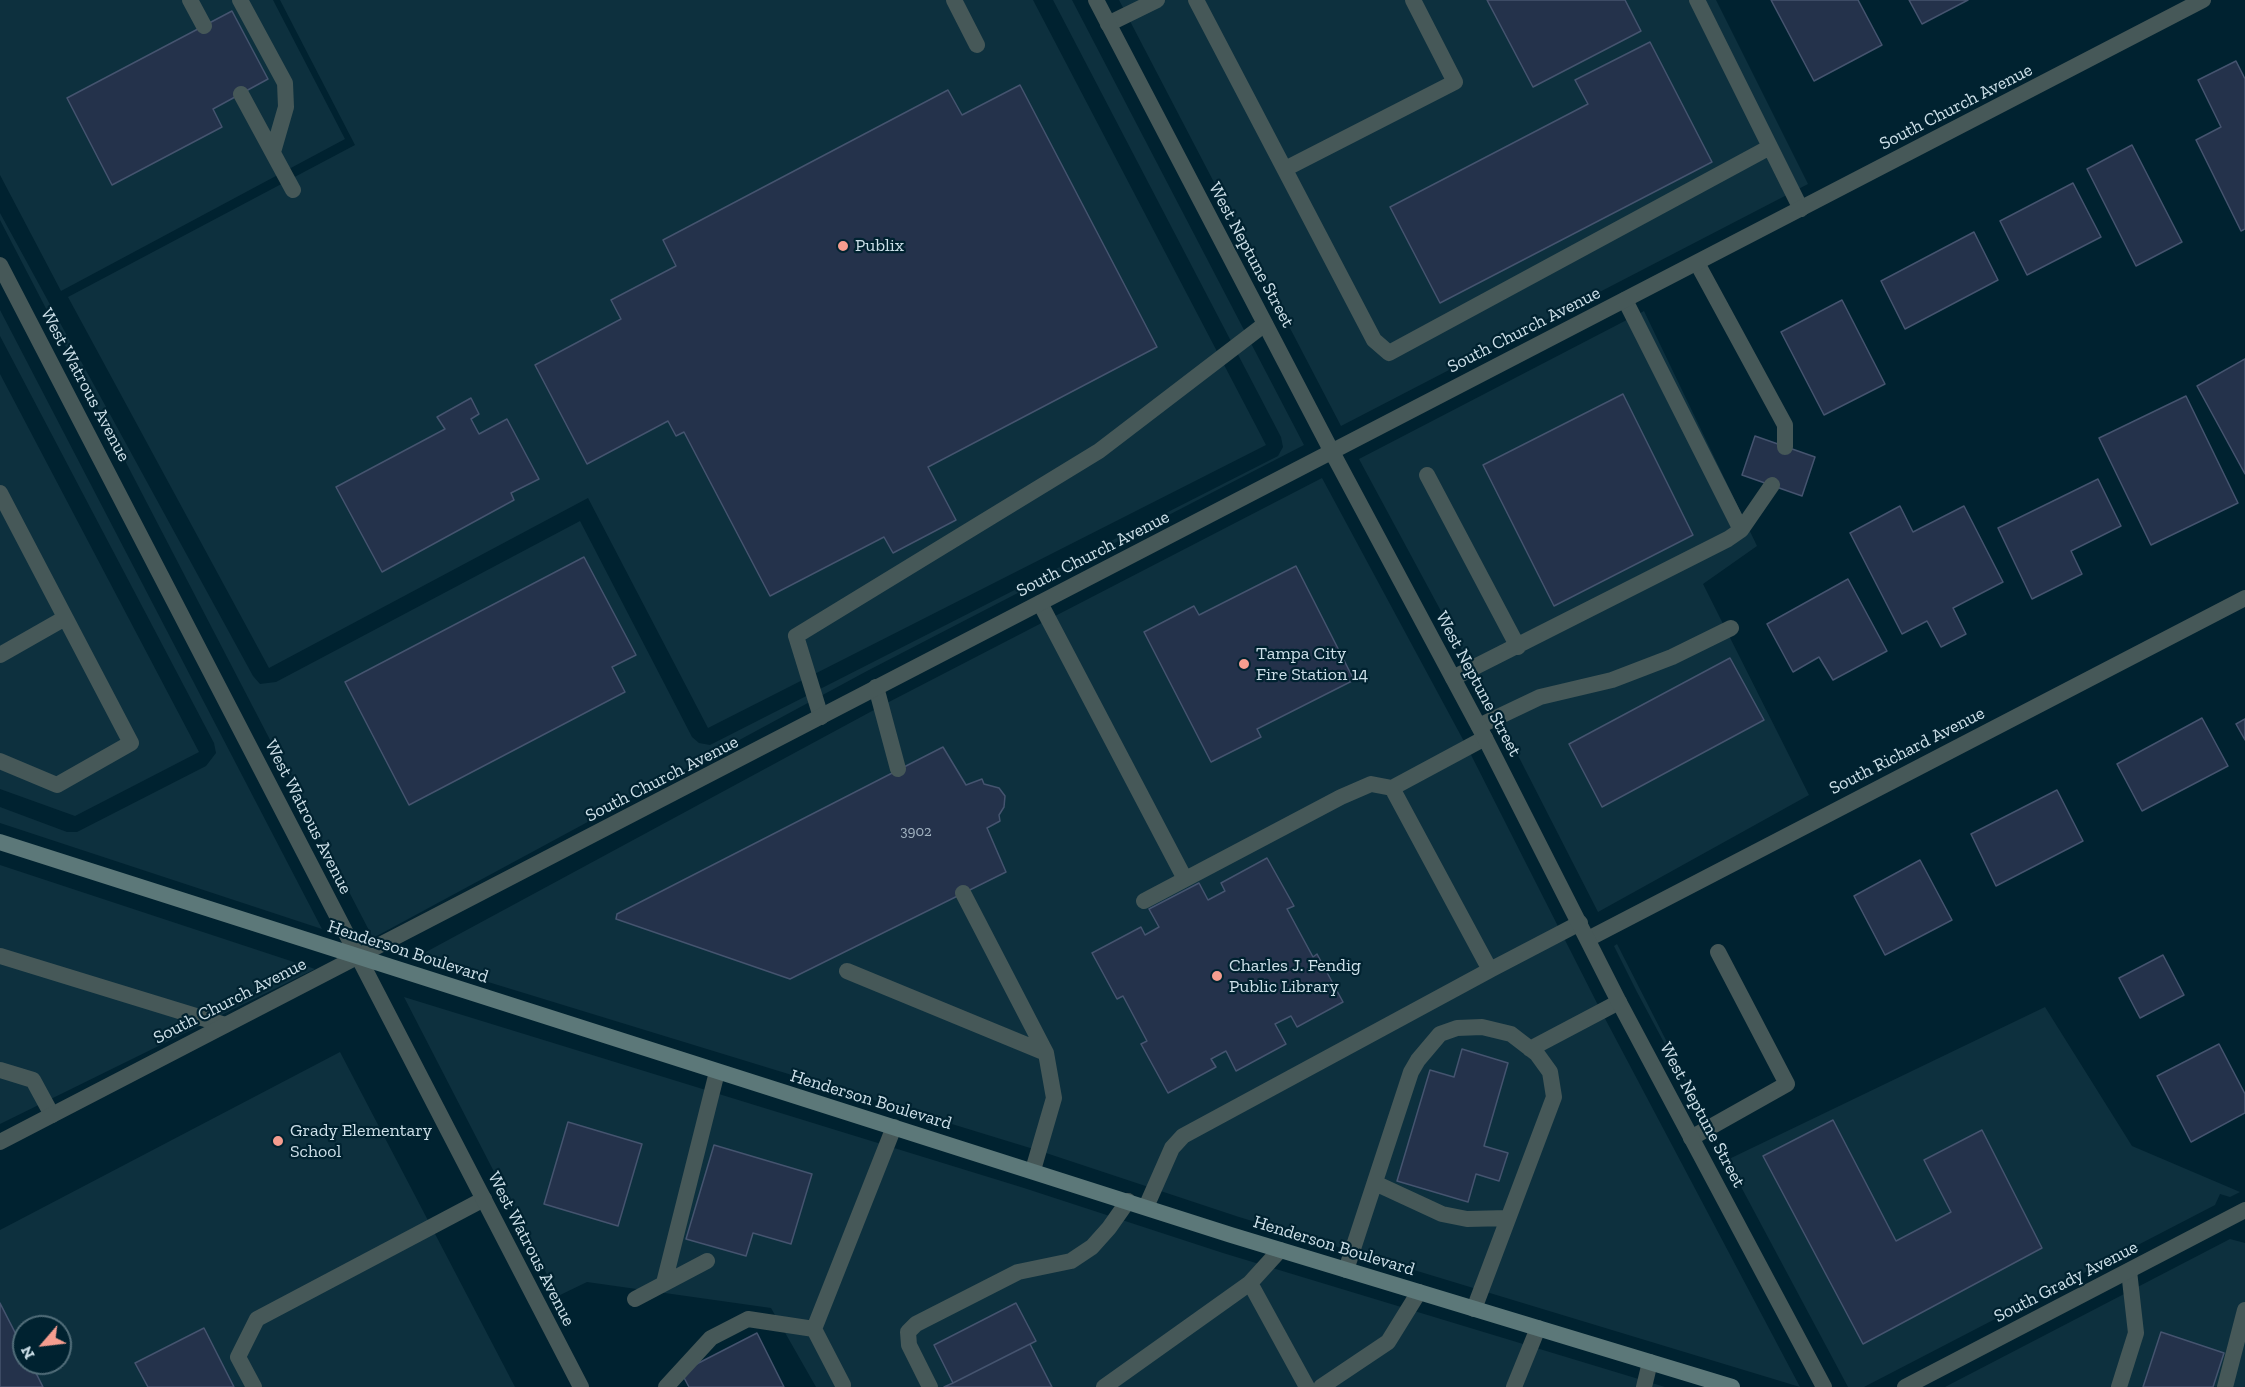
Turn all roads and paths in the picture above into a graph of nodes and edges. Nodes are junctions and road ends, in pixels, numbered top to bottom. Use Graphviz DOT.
graph roads {
  1 [pos="190,0"];
  2 [pos="240,0"];
  3 [pos="954,0"];
  4 [pos="1096,0"];
  5 [pos="1157,0"];
  6 [pos="1196,0"];
  7 [pos="1413,0"];
  8 [pos="1697,0"];
  9 [pos="2203,0"];
  10 [pos="1108,24"];
  11 [pos="204,26"];
  12 [pos="977,45"];
  13 [pos="241,94"];
  14 [pos="1770,147"];
  15 [pos="273,152"];
  16 [pos="1285,169"];
  17 [pos="293,190"];
  18 [pos="1801,209"];
  19 [pos="1697,263"];
  20 [pos="0,268"];
  21 [pos="1625,300"];
  22 [pos="1265,324"];
  23 [pos="1785,447"];
  24 [pos="1332,452"];
  25 [pos="1427,475"];
  26 [pos="1772,485"];
  27 [pos="0,493"];
  28 [pos="1741,530"];
  29 [pos="2245,598"];
  30 [pos="1040,603"];
  31 [pos="65,618"];
  32 [pos="1731,628"];
  33 [pos="1518,647"];
  34 [pos="0,655"];
  35 [pos="1453,678"];
  36 [pos="876,687"];
  37 [pos="821,717"];
  38 [pos="1482,732"];
  39 [pos="0,761"];
  40 [pos="898,770"];
  41 [pos="1392,788"];
  42 [pos="0,842"];
  43 [pos="1185,879"];
  44 [pos="963,893"];
  45 [pos="1144,901"];
  46 [pos="1580,923"];
  47 [pos="1588,939"];
  48 [pos="1718,952"];
  49 [pos="0,956"];
  50 [pos="358,957"];
  51 [pos="1490,970"];
  52 [pos="847,971"];
  53 [pos="1619,1002"];
  54 [pos="225,1024"];
  55 [pos="1530,1049"];
  56 [pos="1046,1053"];
  57 [pos="0,1070"];
  58 [pos="717,1072"];
  59 [pos="52,1115"];
  60 [pos="894,1127"];
  61 [pos="1691,1138"];
  62 [pos="0,1142"];
  63 [pos="1033,1170"];
  64 [pos="1375,1183"];
  65 [pos="484,1199"];
  66 [pos="1128,1201"];
  67 [pos="1146,1207"];
  68 [pos="2240,1217"];
  69 [pos="1508,1218"];
  70 [pos="1280,1250"];
  71 [pos="707,1261"];
  72 [pos="1346,1270"];
  73 [pos="2129,1271"];
  74 [pos="664,1283"];
  75 [pos="1250,1283"];
  76 [pos="1419,1292"];
  77 [pos="635,1299"];
  78 [pos="1474,1309"];
  79 [pos="2245,1310"];
  80 [pos="1538,1328"];
  81 [pos="814,1329"];
  82 [pos="1650,1362"];
  83 [pos="843,1385"];
  84 [pos="254,1387"];
  85 [pos="581,1387"];
  86 [pos="666,1387"];
  87 [pos="930,1387"];
  88 [pos="1104,1387"];
  89 [pos="1307,1387"];
  90 [pos="1322,1387"];
  91 [pos="1514,1387"];
  92 [pos="1644,1387"];
  93 [pos="1732,1387"];
  94 [pos="1824,1387"];
  95 [pos="1905,1387"];
  96 [pos="2119,1387"];
  97 [pos="2224,1387"];
  1 -- 11 [label="street"];
  2 -- 15 [label="street"];
  3 -- 12 [label="street"];
  4 -- 10 [label="street, West Neptune Street"];
  5 -- 10 [label="street"];
  6 -- 16 [label="street"];
  7 -- 16 [label="street"];
  8 -- 14 [label="street"];
  9 -- 18 [label="street, South Church Avenue"];
  10 -- 22 [label="street, West Neptune Street"];
  13 -- 15 [label="street"];
  14 -- 16 [label="street"];
  14 -- 18 [label="street"];
  15 -- 17 [label="street"];
  18 -- 19 [label="street, South Church Avenue"];
  19 -- 21 [label="street, South Church Avenue"];
  19 -- 23 [label="street"];
  20 -- 50 [label="street, West Watrous Avenue"];
  21 -- 24 [label="street, South Church Avenue"];
  21 -- 28 [label="street"];
  22 -- 24 [label="street, West Neptune Street"];
  22 -- 37 [label="street"];
  24 -- 30 [label="street, South Church Avenue"];
  24 -- 35 [label="street, West Neptune Street"];
  25 -- 33 [label="street"];
  26 -- 28 [label="street"];
  27 -- 31 [label="street"];
  28 -- 33 [label="street"];
  29 -- 47 [label="street, South Richard Avenue"];
  30 -- 36 [label="street, South Church Avenue"];
  30 -- 43 [label="street"];
  31 -- 34 [label="street"];
  31 -- 39 [label="street"];
  32 -- 38 [label="street"];
  33 -- 35 [label="street"];
  35 -- 38 [label="street, West Neptune Street"];
  36 -- 37 [label="street, South Church Avenue"];
  36 -- 40 [label="street"];
  37 -- 50 [label="street, South Church Avenue"];
  38 -- 41 [label="street"];
  38 -- 46 [label="street, West Neptune Street"];
  41 -- 43 [label="street"];
  41 -- 51 [label="street"];
  42 -- 50 [label="main road, Henderson Boulevard"];
  43 -- 45 [label="street"];
  44 -- 56 [label="street"];
  46 -- 47 [label="street, West Neptune Street"];
  46 -- 51 [label="street"];
  47 -- 53 [label="street, West Neptune Street"];
  48 -- 61 [label="street"];
  49 -- 54 [label="street"];
  50 -- 54 [label="street, South Church Avenue"];
  50 -- 58 [label="main road, Henderson Boulevard"];
  50 -- 65 [label="street, West Watrous Avenue"];
  51 -- 67 [label="street"];
  52 -- 56 [label="street"];
  53 -- 55 [label="street"];
  53 -- 61 [label="street, West Neptune Street"];
  54 -- 59 [label="street, South Church Avenue"];
  55 -- 64 [label="street"];
  55 -- 69 [label="street"];
  56 -- 63 [label="street"];
  57 -- 59 [label="street"];
  58 -- 60 [label="main road, Henderson Boulevard"];
  58 -- 74 [label="street"];
  59 -- 62 [label="street, South Church Avenue"];
  60 -- 63 [label="main road, Henderson Boulevard"];
  60 -- 81 [label="street"];
  61 -- 94 [label="street, West Neptune Street"];
  63 -- 66 [label="main road, Henderson Boulevard"];
  64 -- 69 [label="street"];
  64 -- 72 [label="street"];
  65 -- 84 [label="street"];
  65 -- 85 [label="street, West Watrous Avenue"];
  66 -- 67 [label="main road, Henderson Boulevard"];
  66 -- 87 [label="street"];
  67 -- 70 [label="main road, Henderson Boulevard"];
  68 -- 73 [label="street, South Grady Avenue"];
  69 -- 78 [label="street"];
  70 -- 72 [label="main road, Henderson Boulevard"];
  70 -- 75 [label="street"];
  71 -- 74 [label="street"];
  72 -- 76 [label="main road, Henderson Boulevard"];
  73 -- 95 [label="street, South Grady Avenue"];
  73 -- 96 [label="street"];
  74 -- 77 [label="street"];
  75 -- 88 [label="street"];
  75 -- 89 [label="street"];
  76 -- 78 [label="main road, Henderson Boulevard"];
  76 -- 90 [label="street"];
  78 -- 80 [label="main road, Henderson Boulevard"];
  79 -- 97 [label="street"];
  80 -- 82 [label="main road, Henderson Boulevard"];
  80 -- 91 [label="street"];
  81 -- 83 [label="street"];
  81 -- 86 [label="street"];
  82 -- 92 [label="street"];
  82 -- 93 [label="main road, Henderson Boulevard"];
}
